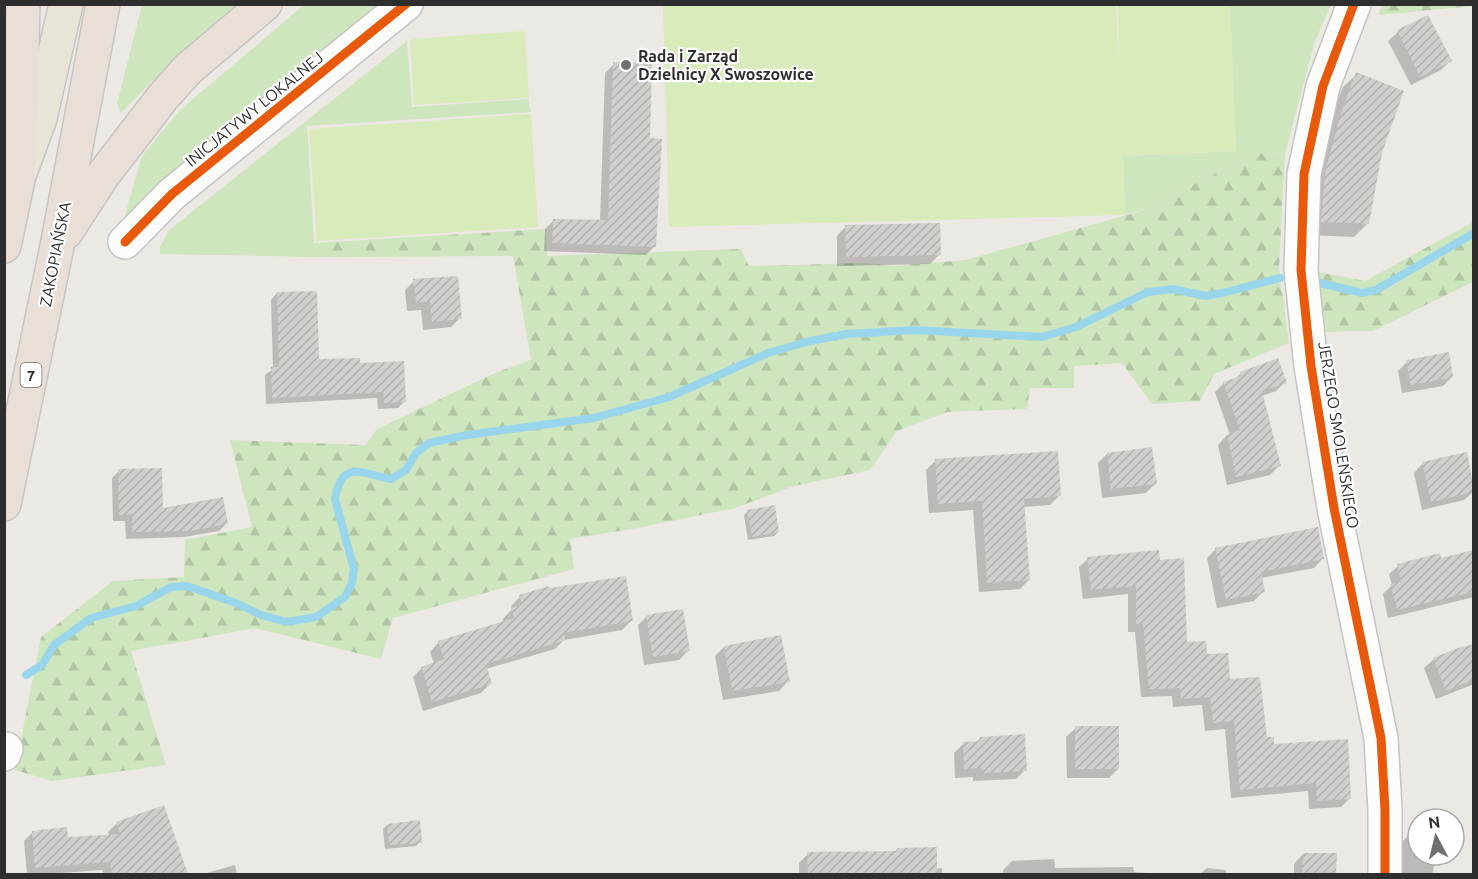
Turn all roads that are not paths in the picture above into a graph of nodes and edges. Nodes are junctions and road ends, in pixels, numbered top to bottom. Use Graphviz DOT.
graph roads {
  1 [pos="23,4"];
  2 [pos="66,4"];
  3 [pos="103,4"];
  4 [pos="265,4"];
  5 [pos="406,4"];
  6 [pos="1354,4"];
  7 [pos="19,175"];
  8 [pos="125,242"];
  9 [pos="4,246"];
  10 [pos="57,246"];
  11 [pos="4,504"];
  12 [pos="1385,874"];
  1 -- 7 [label="highway"];
  2 -- 7 [label="main road"];
  3 -- 10 [label="highway, ZAKOPIAŃSKA"];
  4 -- 10 [label="highway"];
  5 -- 8 [label="street, INICJATYWY LOKALNEJ"];
  6 -- 12 [label="street, JERZEGO SMOLEŃSKIEGO"];
  7 -- 9 [label="highway"];
  10 -- 11 [label="highway, ZAKOPIAŃSKA / 7"];
}
